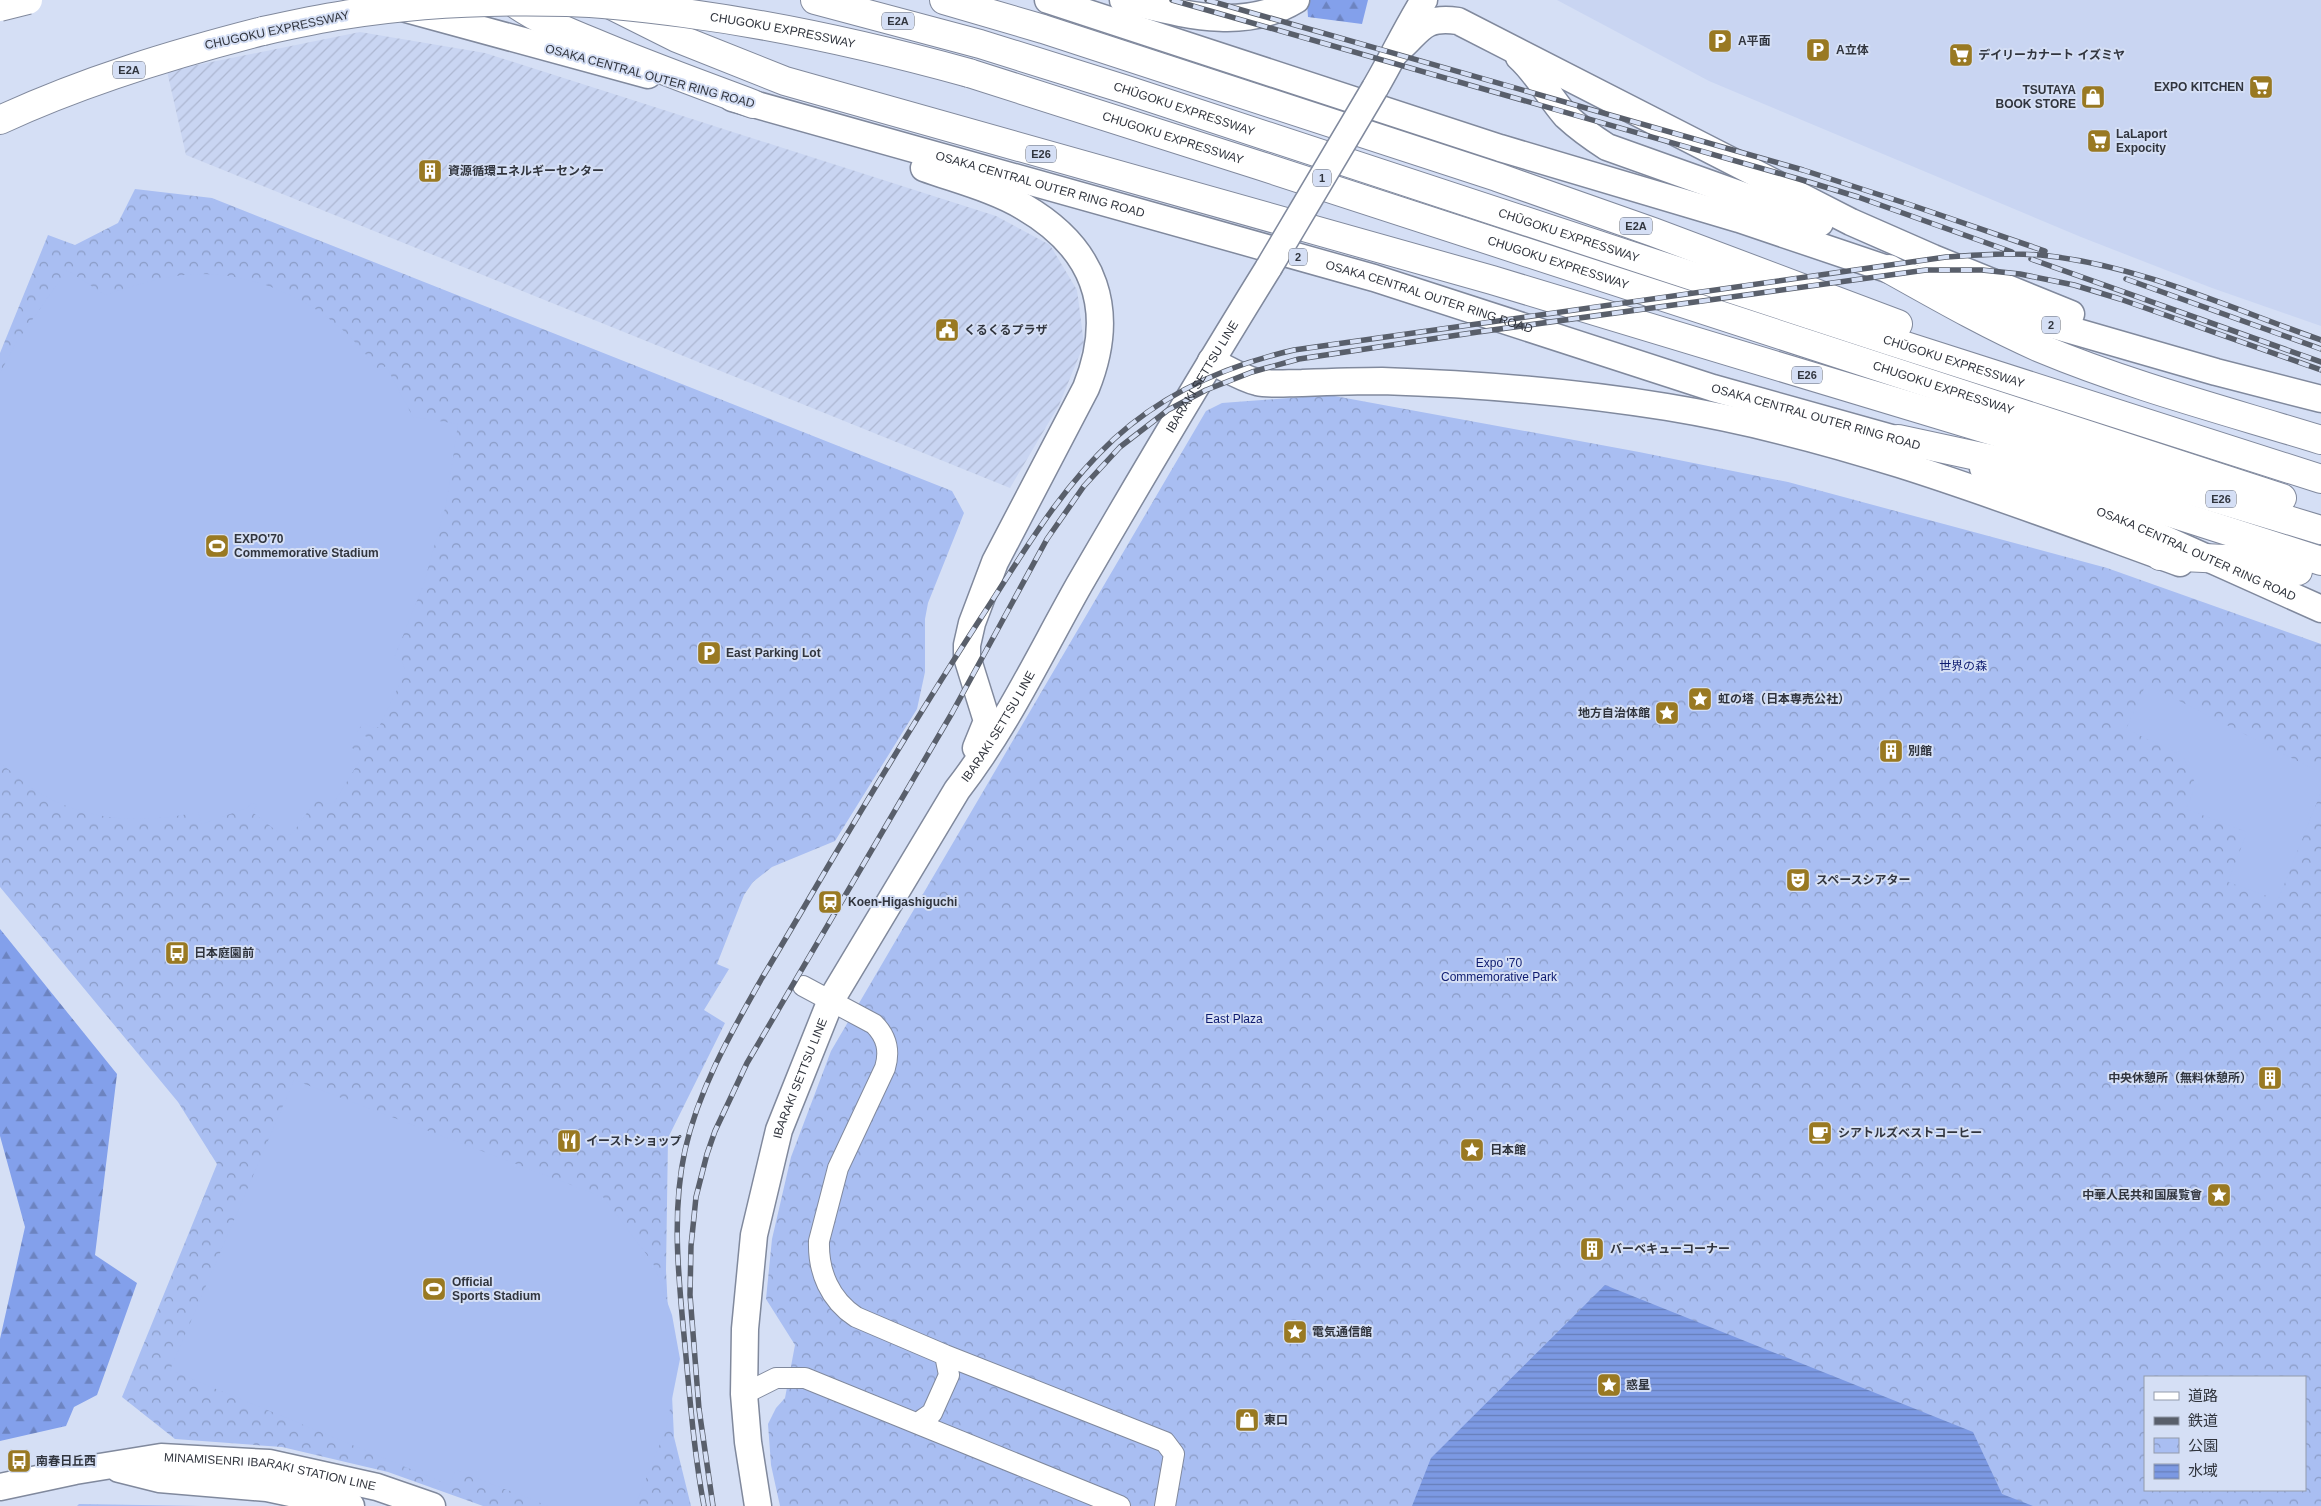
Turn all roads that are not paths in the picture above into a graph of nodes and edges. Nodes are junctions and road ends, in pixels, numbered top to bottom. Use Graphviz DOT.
graph roads {
  1 [pos="21,0"];
  2 [pos="28,0"];
  3 [pos="374,0"];
  4 [pos="510,0"];
  5 [pos="601,0"];
  6 [pos="815,0"];
  7 [pos="944,0"];
  8 [pos="1048,0"];
  9 [pos="1123,0"];
  10 [pos="1296,0"];
  11 [pos="1424,0"];
  12 [pos="0,7"];
  13 [pos="0,18"];
  14 [pos="1501,42"];
  15 [pos="1396,52"];
  16 [pos="753,104"];
  17 [pos="0,120"];
  18 [pos="819,123"];
  19 [pos="1889,269"];
  20 [pos="1211,361"];
  21 [pos="2216,372"];
  22 [pos="2321,400"];
  23 [pos="1898,438"];
  24 [pos="2321,440"];
  25 [pos="2321,471"];
  26 [pos="2321,479"];
  27 [pos="2321,511"];
  28 [pos="2321,530"];
  29 [pos="2160,556"];
  30 [pos="2209,557"];
  31 [pos="2321,561"];
  32 [pos="2321,578"];
  33 [pos="2321,609"];
  34 [pos="2321,615"];
  35 [pos="957,790"];
  36 [pos="803,986"];
  37 [pos="831,1000"];
  38 [pos="946,1355"];
  39 [pos="744,1394"];
  40 [pos="918,1423"];
  41 [pos="106,1466"];
  42 [pos="0,1487"];
  43 [pos="350,1506"];
  44 [pos="432,1506"];
  45 [pos="758,1506"];
  46 [pos="1120,1506"];
  47 [pos="1166,1506"];
  1 -- 13 [label="highway"];
  2 -- 12 [label="highway, bridge"];
  3 -- 16 [label="main road, OSAKA CENTRAL OUTER RING ROAD / 2"];
  4 -- 16 [label="highway"];
  5 -- 28 [label="highway, E26"];
  6 -- 26 [label="highway, CHŪGOKU EXPRESSWAY / E2A"];
  7 -- 25 [label="highway, E2A"];
  8 -- 19 [label="main road, 2"];
  9 -- 10 [label="main road"];
  11 -- 15 [label="main road, IBARAKI SETTSU LINE / 1"];
  14 -- 15 [label="main road"];
  14 -- 19 [label="main road"];
  14 -- 21 [label="main road"];
  15 -- 20 [label="main road, IBARAKI SETTSU LINE / 1, bridge"];
  16 -- 18 [label="main road, OSAKA CENTRAL OUTER RING ROAD / 2"];
  17 -- 27 [label="highway, CHUGOKU EXPRESSWAY / E2A, bridge"];
  18 -- 23 [label="main road, OSAKA CENTRAL OUTER RING ROAD / 2"];
  18 -- 35 [label="main road"];
  19 -- 21 [label="main road, 2"];
  19 -- 24 [label="highway"];
  20 -- 29 [label="main road"];
  20 -- 35 [label="main road, IBARAKI SETTSU LINE / 1"];
  21 -- 22 [label="main road, 2"];
  23 -- 30 [label="main road, OSAKA CENTRAL OUTER RING ROAD / 2"];
  23 -- 31 [label="highway"];
  29 -- 30 [label="highway"];
  29 -- 34 [label="main road"];
  30 -- 32 [label="highway"];
  30 -- 33 [label="main road, OSAKA CENTRAL OUTER RING ROAD / 2"];
  35 -- 37 [label="main road, IBARAKI SETTSU LINE / 1"];
  36 -- 37 [label="street"];
  37 -- 38 [label="street"];
  37 -- 39 [label="main road, IBARAKI SETTSU LINE / 1"];
  38 -- 40 [label="street"];
  38 -- 47 [label="street"];
  39 -- 40 [label="street"];
  39 -- 45 [label="main road, IBARAKI SETTSU LINE / 1"];
  40 -- 46 [label="street"];
  41 -- 42 [label="main road, MINAMISENRI IBARAKI STATION LINE"];
  41 -- 43 [label="main road, MINAMISENRI IBARAKI STATION LINE"];
  41 -- 44 [label="main road, MINAMISENRI IBARAKI STATION LINE"];
}
